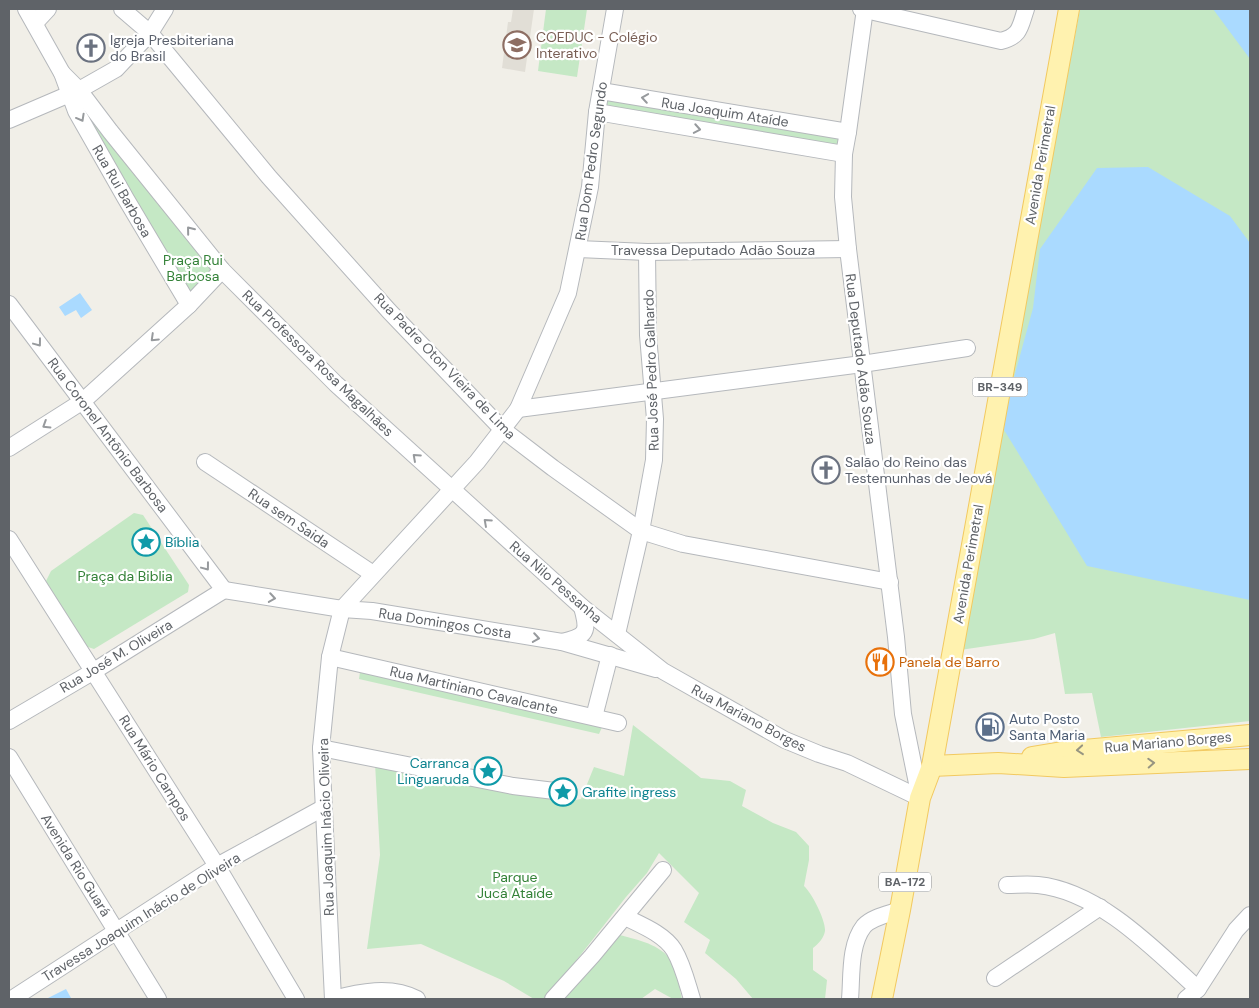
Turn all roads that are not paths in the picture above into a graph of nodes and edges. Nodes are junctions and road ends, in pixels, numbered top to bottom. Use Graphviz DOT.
graph roads {
  1 [pos="26,9"];
  2 [pos="48,9"];
  3 [pos="122,9"];
  4 [pos="165,9"];
  5 [pos="615,9"];
  6 [pos="863,9"];
  7 [pos="1026,9"];
  8 [pos="1069,9"];
  9 [pos="35,24"];
  10 [pos="150,33"];
  11 [pos="601,91"];
  12 [pos="74,92"];
  13 [pos="597,112"];
  14 [pos="9,120"];
  15 [pos="848,132"];
  16 [pos="844,154"];
  17 [pos="578,249"];
  18 [pos="848,249"];
  19 [pos="647,252"];
  20 [pos="222,270"];
  21 [pos="9,304"];
  22 [pos="190,305"];
  23 [pos="967,348"];
  24 [pos="862,364"];
  25 [pos="653,393"];
  26 [pos="83,401"];
  27 [pos="518,409"];
  28 [pos="502,429"];
  29 [pos="9,448"];
  30 [pos="205,462"];
  31 [pos="452,490"];
  32 [pos="642,531"];
  33 [pos="9,539"];
  34 [pos="374,574"];
  35 [pos="890,582"];
  36 [pos="224,590"];
  37 [pos="582,607"];
  38 [pos="342,609"];
  39 [pos="617,634"];
  40 [pos="562,642"];
  41 [pos="610,655"];
  42 [pos="330,656"];
  43 [pos="94,671"];
  44 [pos="662,671"];
  45 [pos="594,716"];
  46 [pos="9,721"];
  47 [pos="618,723"];
  48 [pos="1250,735"];
  49 [pos="321,748"];
  50 [pos="9,757"];
  51 [pos="1250,758"];
  52 [pos="998,763"];
  53 [pos="932,766"];
  54 [pos="563,792"];
  55 [pos="920,798"];
  56 [pos="323,808"];
  57 [pos="217,866"];
  58 [pos="662,870"];
  59 [pos="1007,885"];
  60 [pos="1100,907"];
  61 [pos="900,910"];
  62 [pos="1250,915"];
  63 [pos="625,917"];
  64 [pos="116,931"];
  65 [pos="995,978"];
  66 [pos="1192,994"];
  67 [pos="12,999"];
  68 [pos="158,999"];
  69 [pos="296,999"];
  70 [pos="333,999"];
  71 [pos="417,999"];
  72 [pos="554,999"];
  73 [pos="692,999"];
  74 [pos="850,999"];
  75 [pos="882,999"];
  1 -- 9 [label="street, Rua Professora Rosa Magalhães"];
  2 -- 9 [label="street"];
  3 -- 10 [label="street, Rua Padre Oton Vieira de Lima"];
  4 -- 10 [label="street"];
  5 -- 11 [label="street, Rua Dom Pedro Segundo"];
  6 -- 7 [label="street"];
  6 -- 15 [label="street, Rua Deputado Adão Souza"];
  8 -- 53 [label="main road, Avenida Perimetral / BR-349"];
  9 -- 12 [label="street, Rua Professora Rosa Magalhães"];
  10 -- 12 [label="street"];
  10 -- 28 [label="street, Rua Padre Oton Vieira de Lima"];
  11 -- 13 [label="street, Rua Dom Pedro Segundo"];
  15 -- 11 [label="street, Rua Joaquim Ataíde, one-way"];
  12 -- 14 [label="street"];
  20 -- 12 [label="street, Rua Professora Rosa Magalhães, one-way"];
  12 -- 22 [label="street, Rua Rui Barbosa, one-way"];
  13 -- 16 [label="street, Rua Joaquim Ataíde, one-way"];
  13 -- 17 [label="street, Rua Dom Pedro Segundo"];
  15 -- 16 [label="street, Rua Deputado Adão Souza"];
  16 -- 18 [label="street, Rua Deputado Adão Souza"];
  17 -- 19 [label="street, Travessa Deputado Adão Souza"];
  17 -- 27 [label="street, Rua Dom Pedro Segundo"];
  18 -- 19 [label="street, Travessa Deputado Adão Souza"];
  18 -- 24 [label="street, Rua Deputado Adão Souza"];
  19 -- 25 [label="street, Rua José Pedro Galhardo"];
  20 -- 22 [label="street"];
  31 -- 20 [label="street, Rua Professora Rosa Magalhães, one-way"];
  21 -- 26 [label="street, Rua Coronel Antônio Barbosa, one-way"];
  22 -- 26 [label="street, one-way"];
  23 -- 24 [label="street"];
  24 -- 25 [label="street"];
  24 -- 35 [label="street, Rua Deputado Adão Souza"];
  25 -- 27 [label="street"];
  25 -- 32 [label="street, Rua José Pedro Galhardo"];
  26 -- 29 [label="street, one-way"];
  26 -- 36 [label="street, Rua Coronel Antônio Barbosa, one-way"];
  27 -- 28 [label="street, Rua Dom Pedro Segundo"];
  28 -- 31 [label="street, Rua Dom Pedro Segundo"];
  28 -- 32 [label="street, Rua Padre Oton Vieira de Lima"];
  30 -- 34 [label="street, Rua sem Saida"];
  31 -- 34 [label="street, Rua Joaquim Inácio Oliveira"];
  37 -- 31 [label="street, Rua Nilo Pessanha, one-way"];
  32 -- 35 [label="street, Rua Padre Oton Vieira de Lima"];
  32 -- 39 [label="street, Rua José Pedro Galhardo"];
  33 -- 43 [label="street, Rua Mário Campos"];
  34 -- 38 [label="street, Rua Joaquim Inácio Oliveira"];
  35 -- 55 [label="street, Rua Deputado Adão Souza"];
  36 -- 38 [label="street, Rua Domingos Costa, one-way"];
  36 -- 43 [label="street, Rua José M. Oliveira"];
  37 -- 39 [label="street, Rua Nilo Pessanha"];
  37 -- 40 [label="street"];
  38 -- 40 [label="street, Rua Domingos Costa, one-way"];
  38 -- 42 [label="street, Rua Joaquim Inácio Oliveira"];
  39 -- 44 [label="street, Rua Nilo Pessanha"];
  40 -- 41 [label="street, Rua Domingos Costa"];
  41 -- 44 [label="street, Rua Domingos Costa"];
  41 -- 45 [label="street"];
  42 -- 45 [label="street, Rua Martiniano Cavalcante"];
  42 -- 49 [label="street, Rua Joaquim Inácio Oliveira"];
  43 -- 46 [label="street, Rua José M. Oliveira"];
  43 -- 57 [label="street, Rua Mário Campos"];
  44 -- 55 [label="street, Rua Mariano Borges"];
  45 -- 47 [label="street, Rua Martiniano Cavalcante"];
  48 -- 52 [label="main road, Rua Mariano Borges, one-way"];
  49 -- 54 [label="street"];
  49 -- 56 [label="street, Rua Joaquim Inácio Oliveira"];
  50 -- 64 [label="street, Avenida Rio Guará"];
  52 -- 51 [label="main road, Rua Mariano Borges, one-way"];
  52 -- 53 [label="main road, Rua Mariano Borges"];
  53 -- 55 [label="main road, Avenida Perimetral / BA-172"];
  55 -- 61 [label="main road, Avenida Perimetral / BA-172"];
  56 -- 57 [label="street, Travessa Joaquim Inácio de Oliveira"];
  56 -- 70 [label="street, Rua Joaquim Inácio Oliveira"];
  57 -- 64 [label="street, Travessa Joaquim Inácio de Oliveira"];
  57 -- 69 [label="street, Rua Mário Campos"];
  58 -- 63 [label="street"];
  59 -- 60 [label="street"];
  60 -- 65 [label="street"];
  60 -- 66 [label="street"];
  61 -- 74 [label="street"];
  61 -- 75 [label="main road, Avenida Perimetral / BA-172"];
  62 -- 66 [label="street"];
  63 -- 72 [label="street"];
  63 -- 73 [label="street"];
  64 -- 67 [label="street, Travessa Joaquim Inácio de Oliveira"];
  64 -- 68 [label="street, Avenida Rio Guará"];
  70 -- 71 [label="street"];
}
